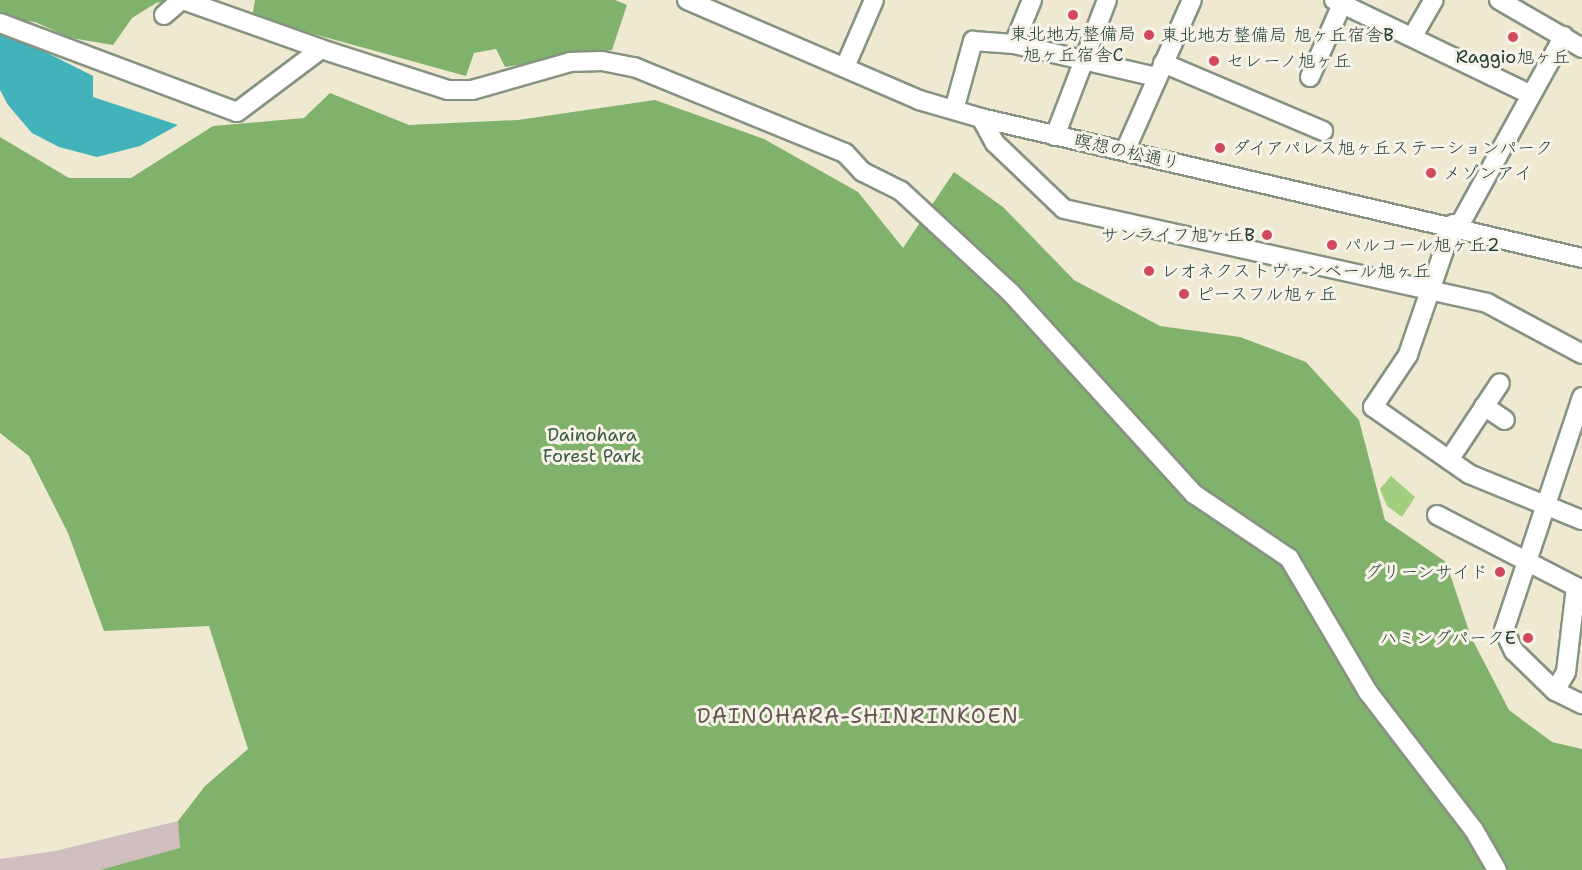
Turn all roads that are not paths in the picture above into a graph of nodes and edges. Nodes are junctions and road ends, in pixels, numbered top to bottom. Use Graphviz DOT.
graph roads {
  1 [pos="182,0"];
  2 [pos="687,0"];
  3 [pos="874,0"];
  4 [pos="1032,0"];
  5 [pos="1107,0"];
  6 [pos="1192,0"];
  7 [pos="1434,0"];
  8 [pos="1499,0"];
  9 [pos="1338,2"];
  10 [pos="710,4"];
  11 [pos="164,15"];
  12 [pos="0,23"];
  13 [pos="1414,34"];
  14 [pos="1564,36"];
  15 [pos="1014,44"];
  16 [pos="1582,48"];
  17 [pos="321,49"];
  18 [pos="1082,60"];
  19 [pos="845,67"];
  20 [pos="1159,70"];
  21 [pos="1310,77"];
  22 [pos="1530,94"];
  23 [pos="954,110"];
  24 [pos="981,118"];
  25 [pos="1323,131"];
  26 [pos="1055,136"];
  27 [pos="1125,151"];
  28 [pos="1456,225"];
  29 [pos="1582,258"];
  30 [pos="1434,291"];
  31 [pos="1582,354"];
  32 [pos="1500,383"];
  33 [pos="1582,397"];
  34 [pos="1484,406"];
  35 [pos="1505,420"];
  36 [pos="1449,460"];
  37 [pos="1548,507"];
  38 [pos="1437,515"];
  39 [pos="1582,520"];
  40 [pos="1525,561"];
  41 [pos="1579,588"];
  42 [pos="1555,691"];
  43 [pos="1582,704"];
  44 [pos="1497,870"];
  1 -- 11 [label="street"];
  1 -- 17 [label="street"];
  2 -- 10 [label="street, 瞑想の松通り"];
  3 -- 19 [label="street"];
  4 -- 15 [label="street"];
  5 -- 18 [label="street"];
  6 -- 20 [label="street"];
  7 -- 13 [label="street"];
  8 -- 14 [label="street"];
  9 -- 13 [label="street"];
  9 -- 21 [label="street"];
  10 -- 19 [label="street, 瞑想の松通り"];
  12 -- 17 [label="street"];
  13 -- 22 [label="street"];
  14 -- 16 [label="street"];
  14 -- 22 [label="street"];
  15 -- 18 [label="street"];
  15 -- 23 [label="street"];
  17 -- 44 [label="street"];
  18 -- 20 [label="street"];
  18 -- 26 [label="street"];
  19 -- 23 [label="street, 瞑想の松通り"];
  20 -- 25 [label="street"];
  20 -- 27 [label="street"];
  22 -- 28 [label="street"];
  23 -- 24 [label="street, 瞑想の松通り"];
  24 -- 26 [label="street, 瞑想の松通り"];
  24 -- 30 [label="street"];
  26 -- 27 [label="street, 瞑想の松通り"];
  27 -- 28 [label="street, 瞑想の松通り"];
  28 -- 29 [label="street, 瞑想の松通り"];
  28 -- 30 [label="street"];
  30 -- 31 [label="street"];
  30 -- 36 [label="street"];
  32 -- 34 [label="street"];
  33 -- 37 [label="street"];
  34 -- 35 [label="street"];
  34 -- 36 [label="street"];
  36 -- 37 [label="street"];
  37 -- 39 [label="street"];
  37 -- 40 [label="street"];
  38 -- 40 [label="street"];
  40 -- 41 [label="street"];
  40 -- 42 [label="street"];
  41 -- 42 [label="street"];
  42 -- 43 [label="street"];
}
